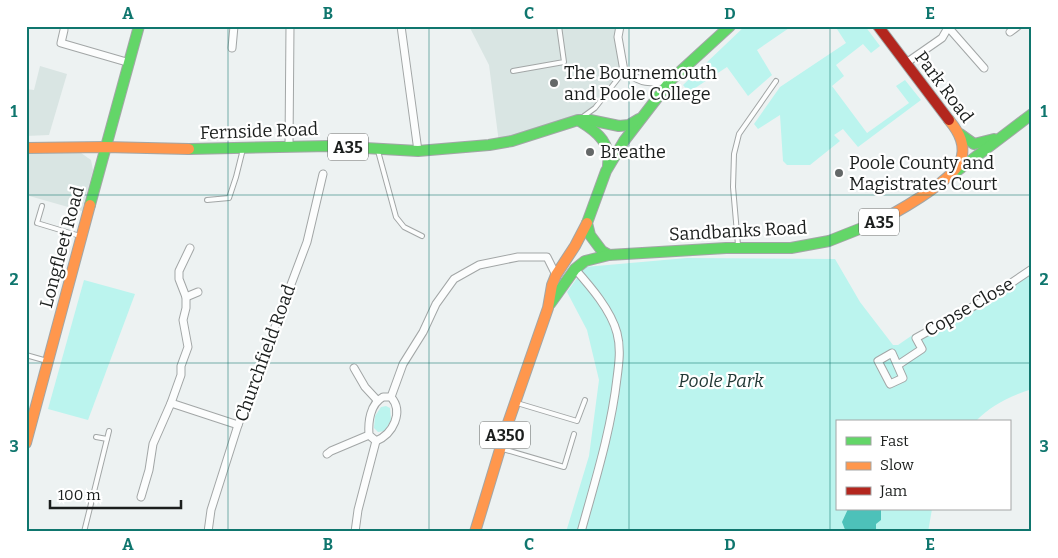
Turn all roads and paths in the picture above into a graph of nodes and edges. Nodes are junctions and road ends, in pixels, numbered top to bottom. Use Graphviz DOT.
graph roads {
  1 [pos="139,26"];
  2 [pos="234,26"];
  3 [pos="290,26"];
  4 [pos="401,26"];
  5 [pos="559,26"];
  6 [pos="620,26"];
  7 [pos="730,26"];
  8 [pos="878,26"];
  9 [pos="1018,26"];
  10 [pos="949,27"];
  11 [pos="64,28"];
  12 [pos="1010,32"];
  13 [pos="232,48"];
  14 [pos="130,63"];
  15 [pos="906,63"];
  16 [pos="984,68"];
  17 [pos="512,71"];
  18 [pos="624,71"];
  19 [pos="671,80"];
  20 [pos="776,81"];
  21 [pos="1032,114"];
  22 [pos="639,119"];
  23 [pos="578,120"];
  24 [pos="960,134"];
  25 [pos="1002,136"];
  26 [pos="290,146"];
  27 [pos="105,147"];
  28 [pos="26,148"];
  29 [pos="378,148"];
  30 [pos="243,149"];
  31 [pos="418,151"];
  32 [pos="606,171"];
  33 [pos="955,172"];
  34 [pos="323,174"];
  35 [pos="207,200"];
  36 [pos="42,206"];
  37 [pos="587,223"];
  38 [pos="82,236"];
  39 [pos="422,236"];
  40 [pos="738,247"];
  41 [pos="190,248"];
  42 [pos="609,255"];
  43 [pos="575,269"];
  44 [pos="1032,269"];
  45 [pos="556,275"];
  46 [pos="198,292"];
  47 [pos="186,297"];
  48 [pos="548,308"];
  49 [pos="26,355"];
  50 [pos="47,361"];
  51 [pos="898,365"];
  52 [pos="354,368"];
  53 [pos="391,397"];
  54 [pos="377,400"];
  55 [pos="584,400"];
  56 [pos="515,402"];
  57 [pos="171,403"];
  58 [pos="238,425"];
  59 [pos="109,431"];
  60 [pos="574,434"];
  61 [pos="369,435"];
  62 [pos="96,437"];
  63 [pos="107,439"];
  64 [pos="376,441"];
  65 [pos="26,443"];
  66 [pos="500,449"];
  67 [pos="327,454"];
  68 [pos="141,497"];
  69 [pos="84,532"];
  70 [pos="208,532"];
  71 [pos="355,532"];
  72 [pos="475,532"];
  73 [pos="581,532"];
  1 -- 14 [label="main road, Longfleet Road"];
  2 -- 13 [label="street"];
  3 -- 26 [label="street"];
  4 -- 31 [label="street"];
  5 -- 17 [label="lane"];
  6 -- 18 [label="street"];
  7 -- 19 [label="main road"];
  8 -- 15 [label="main road, Park Road"];
  9 -- 12 [label="street"];
  10 -- 15 [label="street"];
  10 -- 16 [label="street"];
  11 -- 14 [label="street"];
  14 -- 27 [label="main road, Longfleet Road"];
  15 -- 24 [label="main road, Park Road"];
  18 -- 19 [label="street"];
  18 -- 23 [label="lane, Fernside Road"];
  19 -- 22 [label="main road"];
  20 -- 40 [label="lane"];
  21 -- 25 [label="main road, Sandbanks Road"];
  22 -- 23 [label="main road, Fernside Road / A35"];
  22 -- 32 [label="main road"];
  23 -- 31 [label="main road, Fernside Road / A35"];
  23 -- 32 [label="main road"];
  24 -- 25 [label="main road, Sandbanks Road"];
  24 -- 33 [label="main road, Park Road"];
  25 -- 33 [label="main road, Sandbanks Road"];
  26 -- 29 [label="main road, Fernside Road / A35"];
  26 -- 30 [label="main road, Fernside Road / A35"];
  27 -- 28 [label="main road, Fernside Road / A35"];
  27 -- 30 [label="main road, Fernside Road / A35"];
  27 -- 38 [label="main road, Longfleet Road"];
  29 -- 31 [label="main road, Fernside Road / A35"];
  29 -- 39 [label="lane"];
  30 -- 35 [label="lane"];
  32 -- 37 [label="main road"];
  33 -- 40 [label="main road, Sandbanks Road / A35"];
  34 -- 58 [label="street, Churchfield Road"];
  36 -- 38 [label="lane"];
  37 -- 42 [label="main road"];
  37 -- 45 [label="main road, A350"];
  38 -- 50 [label="main road, Longfleet Road"];
  40 -- 42 [label="main road, Sandbanks Road / A35"];
  41 -- 47 [label="street"];
  42 -- 43 [label="main road, A350"];
  43 -- 48 [label="main road, A350"];
  43 -- 73 [label="street"];
  44 -- 51 [label="street, Copse Close"];
  45 -- 48 [label="main road, A350"];
  45 -- 53 [label="street"];
  46 -- 47 [label="street"];
  47 -- 57 [label="street"];
  48 -- 56 [label="main road, A350"];
  49 -- 50 [label="lane"];
  50 -- 65 [label="main road, Longfleet Road"];
  52 -- 54 [label="street"];
  53 -- 54 [label="street"];
  53 -- 64 [label="street"];
  54 -- 61 [label="street"];
  55 -- 56 [label="lane"];
  56 -- 66 [label="main road, A350"];
  57 -- 58 [label="street"];
  57 -- 68 [label="street"];
  58 -- 70 [label="street, Churchfield Road"];
  59 -- 63 [label="lane"];
  60 -- 66 [label="lane"];
  61 -- 64 [label="street"];
  61 -- 67 [label="street"];
  62 -- 63 [label="lane"];
  63 -- 69 [label="lane"];
  64 -- 71 [label="street"];
  66 -- 72 [label="main road, A350"];
}
